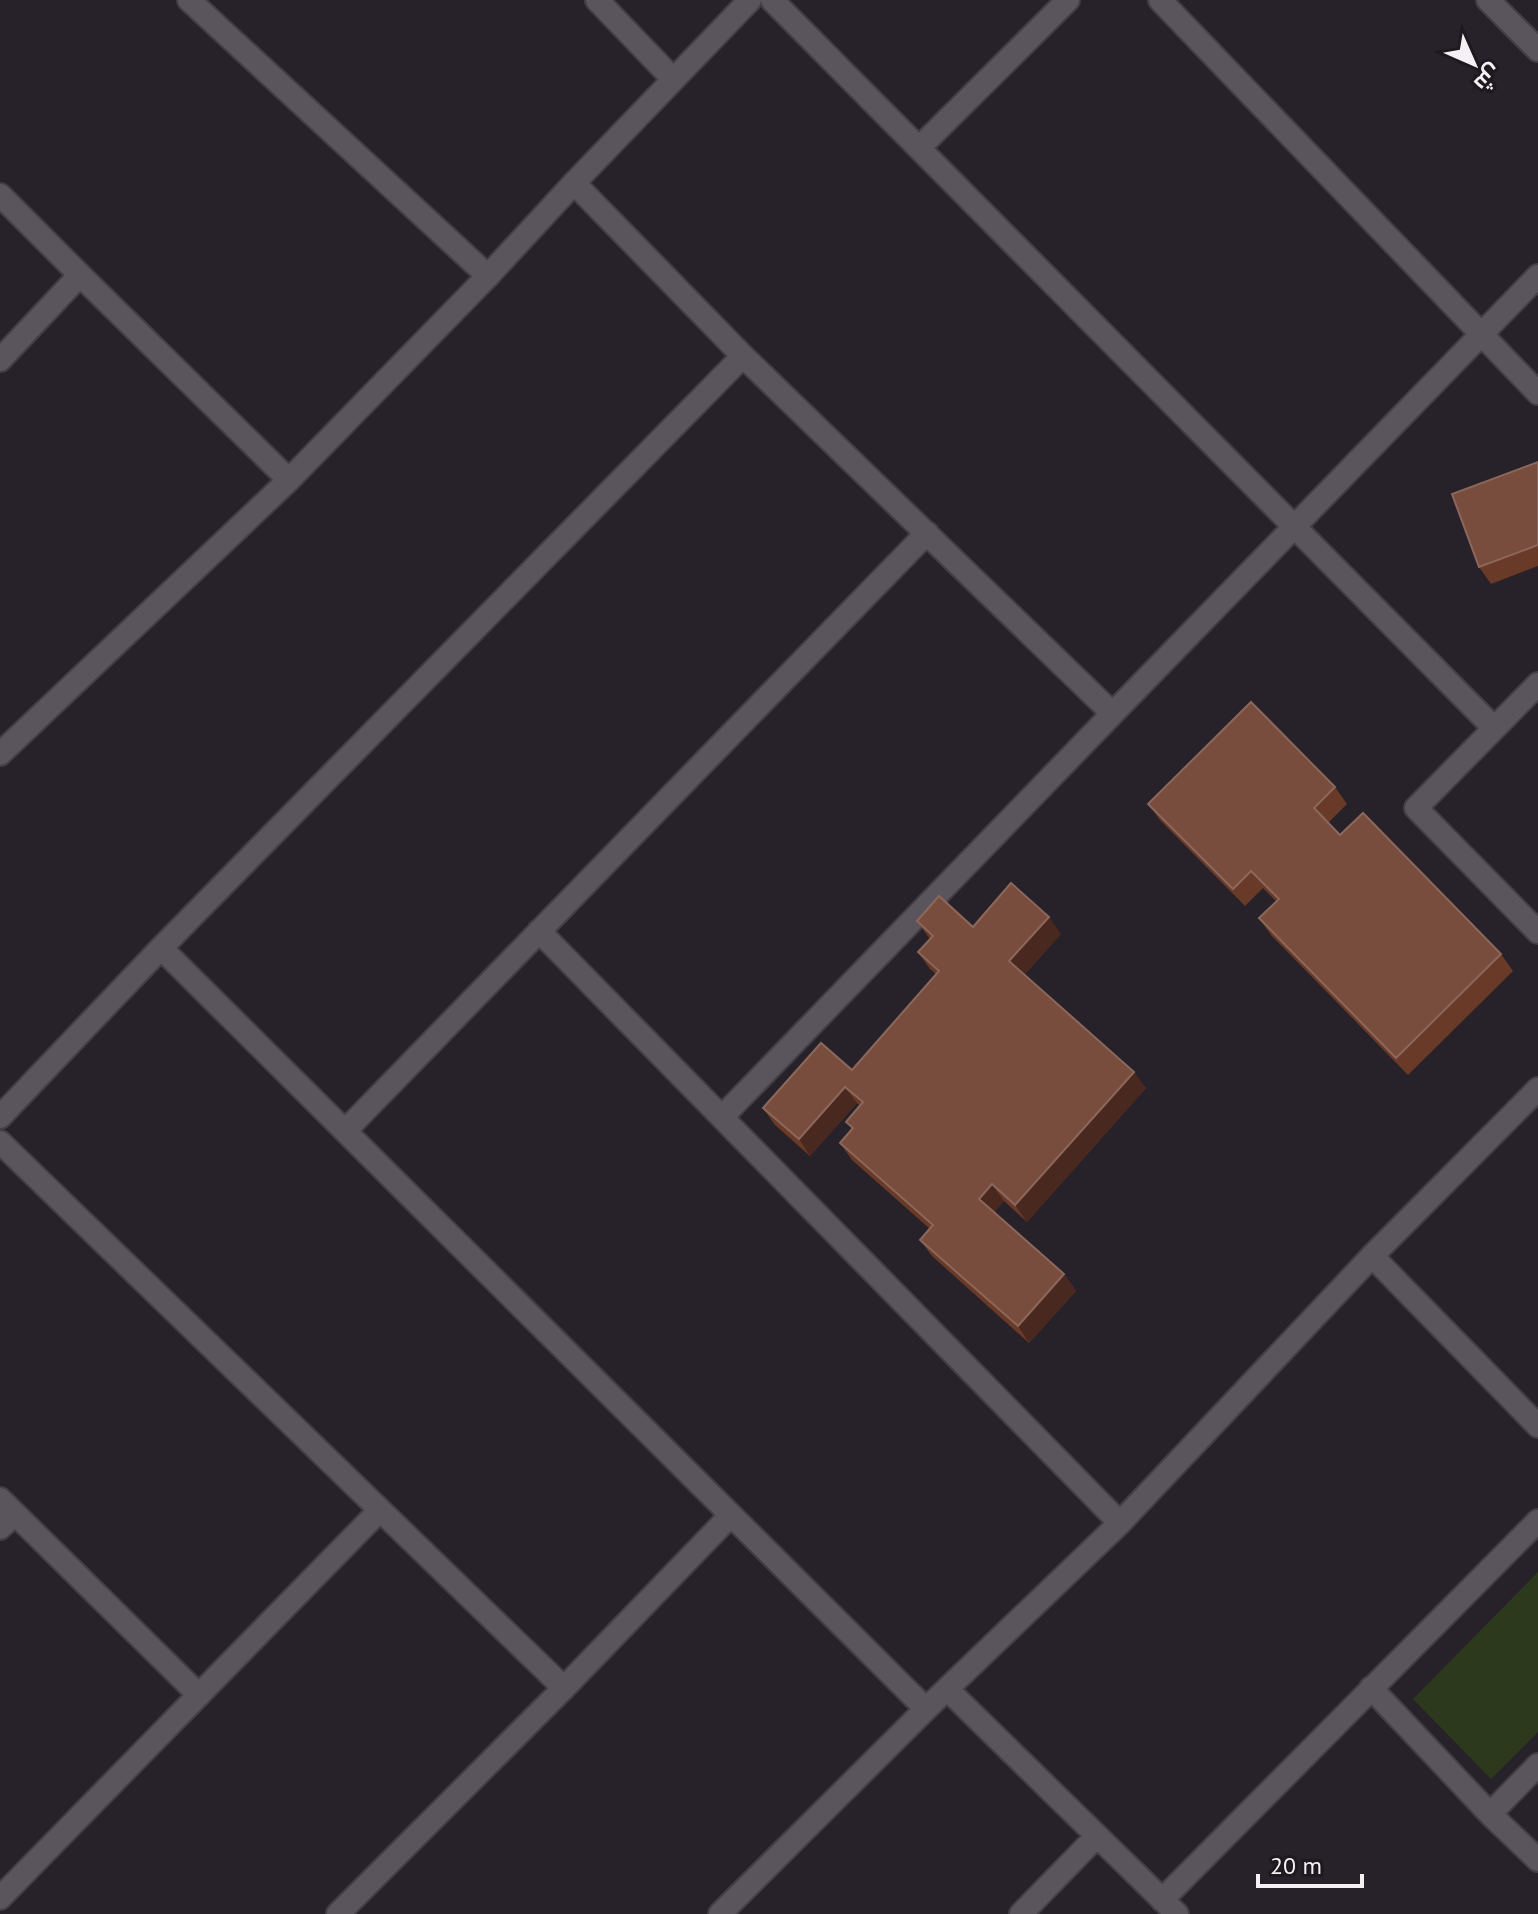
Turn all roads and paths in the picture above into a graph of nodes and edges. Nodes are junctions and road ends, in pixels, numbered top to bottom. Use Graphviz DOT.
graph roads {
  1 [pos="189,0"];
  2 [pos="597,0"];
  3 [pos="750,0"];
  4 [pos="772,0"];
  5 [pos="1068,0"];
  6 [pos="1160,0"];
  7 [pos="1488,0"];
  8 [pos="1538,50"];
  9 [pos="673,79"];
  10 [pos="919,148"];
  11 [pos="574,183"];
  12 [pos="0,195"];
  13 [pos="80,275"];
  14 [pos="488,276"];
  15 [pos="1538,276"];
  16 [pos="1482,334"];
  17 [pos="743,356"];
  18 [pos="0,360"];
  19 [pos="1538,393"];
  20 [pos="289,480"];
  21 [pos="1295,527"];
  22 [pos="927,533"];
  23 [pos="1538,684"];
  24 [pos="1112,713"];
  25 [pos="1494,728"];
  26 [pos="0,754"];
  27 [pos="539,931"];
  28 [pos="1538,932"];
  29 [pos="161,948"];
  30 [pos="1538,1089"];
  31 [pos="0,1117"];
  32 [pos="722,1117"];
  33 [pos="345,1131"];
  34 [pos="0,1142"];
  35 [pos="1372,1256"];
  36 [pos="1538,1426"];
  37 [pos="380,1510"];
  38 [pos="5,1514"];
  39 [pos="731,1515"];
  40 [pos="1538,1521"];
  41 [pos="1120,1523"];
  42 [pos="564,1688"];
  43 [pos="1371,1688"];
  44 [pos="948,1690"];
  45 [pos="199,1695"];
  46 [pos="926,1709"];
  47 [pos="1538,1765"];
  48 [pos="1490,1814"];
  49 [pos="1097,1836"];
  50 [pos="1538,1860"];
  51 [pos="0,1898"];
  52 [pos="1170,1907"];
  53 [pos="338,1914"];
  54 [pos="720,1914"];
  55 [pos="1021,1914"];
  1 -- 14 [label="street"];
  2 -- 9 [label="street"];
  3 -- 9 [label="street"];
  4 -- 10 [label="street"];
  5 -- 10 [label="street"];
  6 -- 16 [label="street"];
  7 -- 8 [label="street"];
  9 -- 11 [label="street"];
  10 -- 21 [label="street"];
  11 -- 14 [label="street"];
  11 -- 17 [label="street"];
  12 -- 13 [label="street"];
  13 -- 18 [label="street"];
  13 -- 20 [label="street"];
  14 -- 20 [label="street"];
  15 -- 16 [label="street"];
  16 -- 19 [label="street"];
  16 -- 21 [label="street"];
  17 -- 22 [label="street"];
  17 -- 29 [label="street"];
  20 -- 26 [label="street"];
  21 -- 24 [label="street"];
  21 -- 25 [label="street"];
  22 -- 24 [label="street"];
  22 -- 27 [label="street"];
  23 -- 25 [label="street"];
  24 -- 32 [label="street"];
  25 -- 28 [label="street"];
  27 -- 32 [label="street"];
  27 -- 33 [label="street"];
  29 -- 31 [label="street"];
  29 -- 33 [label="street"];
  30 -- 35 [label="street"];
  32 -- 41 [label="street"];
  33 -- 39 [label="street"];
  34 -- 37 [label="street"];
  35 -- 36 [label="street"];
  35 -- 41 [label="street"];
  37 -- 42 [label="street"];
  37 -- 45 [label="street"];
  38 -- 45 [label="street"];
  39 -- 42 [label="street"];
  39 -- 46 [label="street"];
  40 -- 43 [label="street"];
  41 -- 44 [label="street"];
  42 -- 53 [label="street"];
  43 -- 48 [label="street"];
  43 -- 52 [label="street"];
  44 -- 46 [label="street"];
  44 -- 49 [label="street"];
  45 -- 51 [label="street"];
  46 -- 54 [label="street"];
  47 -- 48 [label="street"];
  48 -- 50 [label="street"];
  49 -- 52 [label="street"];
  49 -- 55 [label="street"];
}
